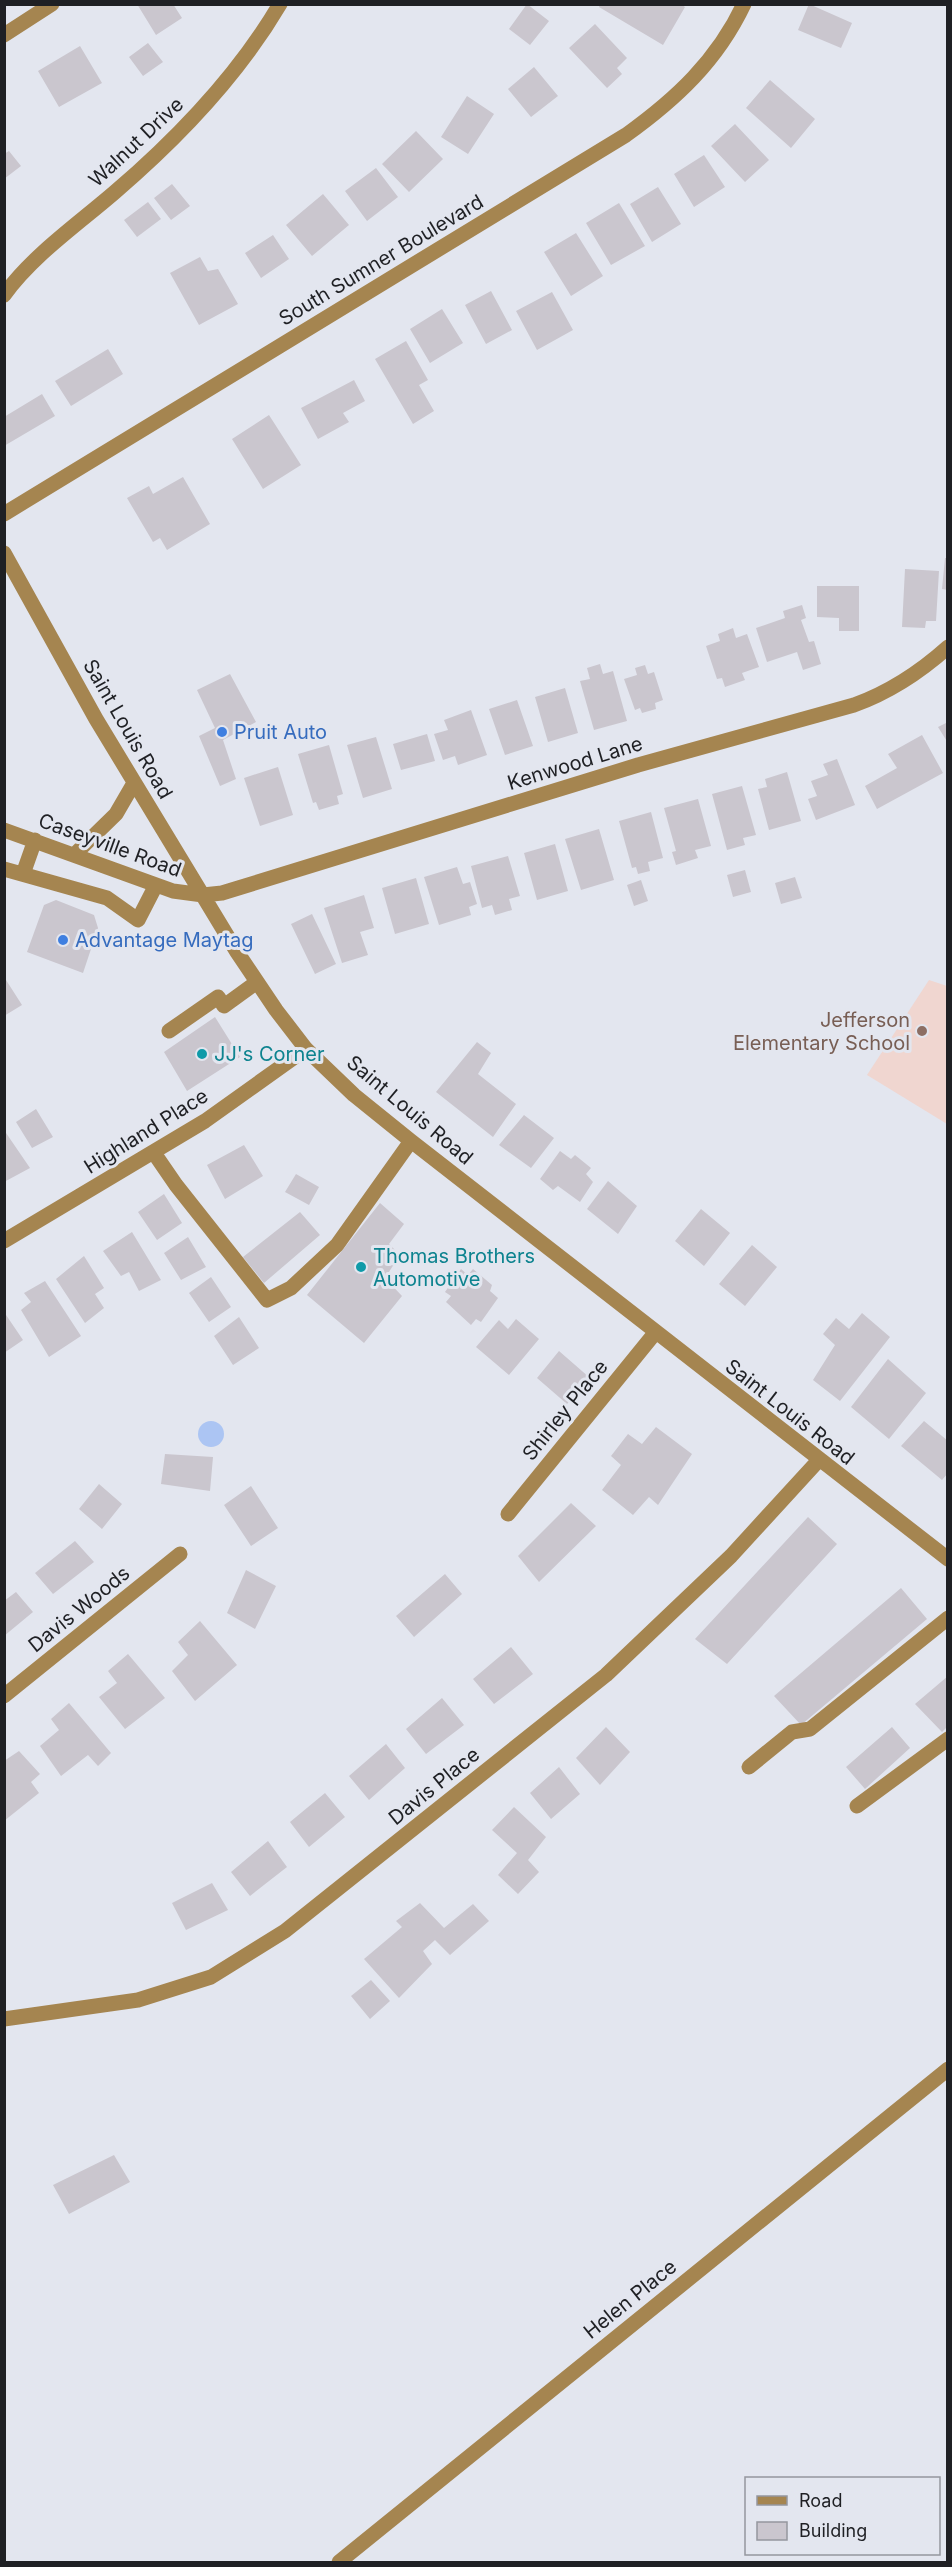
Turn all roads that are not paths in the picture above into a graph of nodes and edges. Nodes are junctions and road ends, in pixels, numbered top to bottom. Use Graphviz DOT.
graph roads {
  1 [pos="52,4"];
  2 [pos="280,4"];
  3 [pos="744,4"];
  4 [pos="4,34"];
  5 [pos="4,295"];
  6 [pos="4,514"];
  7 [pos="4,553"];
  8 [pos="948,647"];
  9 [pos="134,783"];
  10 [pos="4,830"];
  11 [pos="35,840"];
  12 [pos="75,854"];
  13 [pos="4,869"];
  14 [pos="23,874"];
  15 [pos="156,885"];
  16 [pos="203,895"];
  17 [pos="257,982"];
  18 [pos="169,1031"];
  19 [pos="306,1049"];
  20 [pos="411,1141"];
  21 [pos="154,1153"];
  22 [pos="4,1241"];
  23 [pos="655,1333"];
  24 [pos="818,1461"];
  25 [pos="508,1514"];
  26 [pos="180,1554"];
  27 [pos="948,1559"];
  28 [pos="948,1618"];
  29 [pos="4,1696"];
  30 [pos="948,1739"];
  31 [pos="748,1767"];
  32 [pos="857,1806"];
  33 [pos="4,2019"];
  34 [pos="948,2069"];
  35 [pos="339,2562"];
  1 -- 4 [label="street"];
  2 -- 5 [label="street, Walnut Drive"];
  3 -- 6 [label="street, South Sumner Boulevard"];
  7 -- 9 [label="street, Saint Louis Road"];
  8 -- 16 [label="street, Kenwood Lane"];
  9 -- 12 [label="street"];
  9 -- 16 [label="street, Saint Louis Road"];
  10 -- 11 [label="street, Caseyville Road"];
  11 -- 12 [label="street, Caseyville Road"];
  11 -- 14 [label="street"];
  12 -- 15 [label="street, Caseyville Road"];
  13 -- 14 [label="street"];
  14 -- 15 [label="street"];
  15 -- 16 [label="street, Caseyville Road"];
  16 -- 17 [label="street, Saint Louis Road"];
  17 -- 18 [label="street"];
  17 -- 19 [label="street, Saint Louis Road"];
  19 -- 20 [label="street, Saint Louis Road"];
  19 -- 21 [label="street, Highland Place"];
  20 -- 21 [label="street"];
  20 -- 23 [label="street, Saint Louis Road"];
  21 -- 22 [label="street, Highland Place"];
  23 -- 24 [label="street, Saint Louis Road"];
  23 -- 25 [label="street, Shirley Place"];
  24 -- 27 [label="street, Saint Louis Road"];
  24 -- 33 [label="street, Davis Place"];
  26 -- 29 [label="street, Davis Woods"];
  28 -- 31 [label="street"];
  30 -- 32 [label="street"];
  34 -- 35 [label="street, Helen Place"];
}
